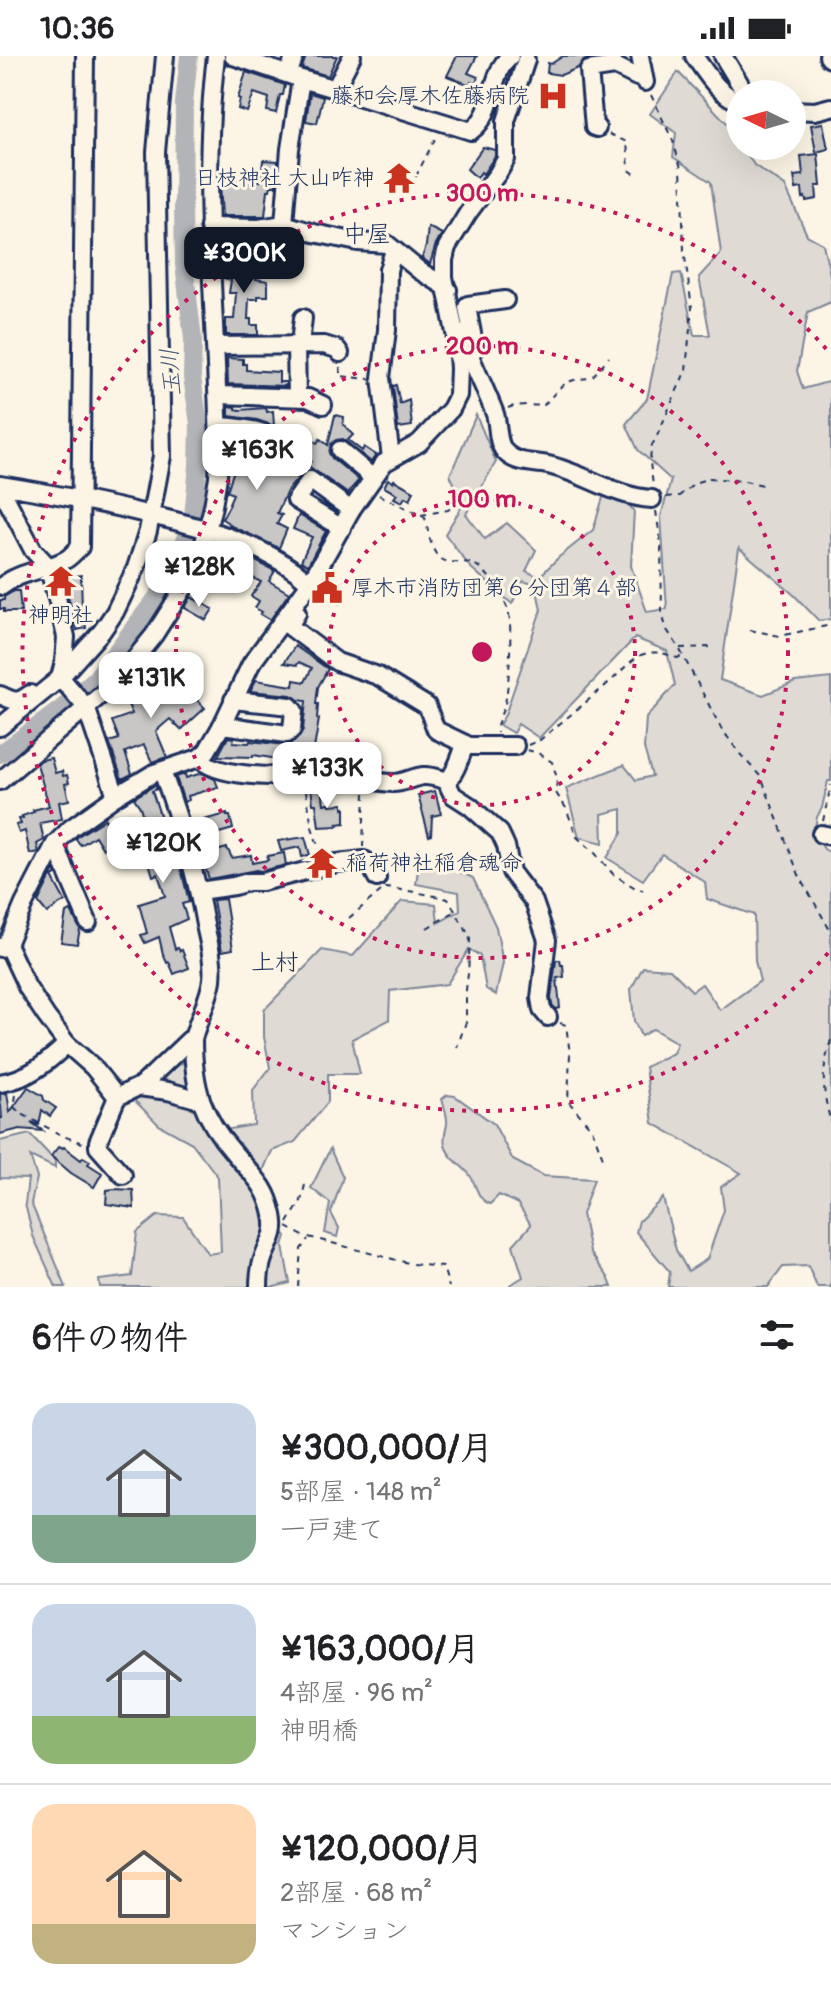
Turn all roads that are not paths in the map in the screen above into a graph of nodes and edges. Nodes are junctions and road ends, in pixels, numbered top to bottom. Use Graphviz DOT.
graph roads {
  1 [pos="85,56"];
  2 [pos="165,56"];
  3 [pos="216,56"];
  4 [pos="233,56"];
  5 [pos="295,56"];
  6 [pos="352,56"];
  7 [pos="640,56"];
  8 [pos="694,56"];
  9 [pos="723,56"];
  10 [pos="523,57"];
  11 [pos="269,62"];
  12 [pos="294,76"];
  13 [pos="738,80"];
  14 [pos="335,89"];
  15 [pos="726,97"];
  16 [pos="831,107"];
  17 [pos="806,111"];
  18 [pos="597,128"];
  19 [pos="284,224"];
  20 [pos="209,227"];
  21 [pos="394,250"];
  22 [pos="446,287"];
  23 [pos="505,300"];
  24 [pos="303,318"];
  25 [pos="298,344"];
  26 [pos="215,346"];
  27 [pos="340,353"];
  28 [pos="475,367"];
  29 [pos="218,395"];
  30 [pos="297,397"];
  31 [pos="323,405"];
  32 [pos="219,426"];
  33 [pos="340,450"];
  34 [pos="283,456"];
  35 [pos="391,458"];
  36 [pos="369,484"];
  37 [pos="0,486"];
  38 [pos="80,498"];
  39 [pos="652,499"];
  40 [pos="351,510"];
  41 [pos="154,515"];
  42 [pos="206,528"];
  43 [pos="342,528"];
  44 [pos="48,566"];
  45 [pos="2,586"];
  46 [pos="305,589"];
  47 [pos="61,679"];
  48 [pos="0,695"];
  49 [pos="233,700"];
  50 [pos="84,704"];
  51 [pos="222,725"];
  52 [pos="0,727"];
  53 [pos="465,744"];
  54 [pos="507,746"];
  55 [pos="199,758"];
  56 [pos="162,771"];
  57 [pos="0,781"];
  58 [pos="448,781"];
  59 [pos="116,796"];
  60 [pos="55,844"];
  61 [pos="377,878"];
  62 [pos="522,887"];
  63 [pos="199,891"];
  64 [pos="525,907"];
  65 [pos="88,922"];
  66 [pos="4,946"];
  67 [pos="548,1017"];
  68 [pos="193,1039"];
  69 [pos="67,1044"];
  70 [pos="8,1082"];
  71 [pos="139,1087"];
  72 [pos="117,1097"];
  73 [pos="200,1100"];
  74 [pos="123,1175"];
  75 [pos="259,1287"];
  1 -- 38 [label="street"];
  2 -- 41 [label="street"];
  3 -- 20 [label="street"];
  4 -- 11 [label="street"];
  5 -- 12 [label="street"];
  6 -- 14 [label="street"];
  7 -- 18 [label="street"];
  8 -- 15 [label="street"];
  9 -- 13 [label="street"];
  10 -- 14 [label="street"];
  10 -- 22 [label="street"];
  11 -- 12 [label="street"];
  12 -- 14 [label="street"];
  12 -- 19 [label="street"];
  16 -- 17 [label="street"];
  19 -- 20 [label="street"];
  19 -- 21 [label="street"];
  20 -- 26 [label="street"];
  21 -- 22 [label="street"];
  21 -- 35 [label="street"];
  22 -- 28 [label="street"];
  22 -- 35 [label="street"];
  23 -- 28 [label="street"];
  24 -- 25 [label="street"];
  25 -- 26 [label="street"];
  25 -- 27 [label="street"];
  25 -- 30 [label="street"];
  26 -- 29 [label="street"];
  28 -- 39 [label="street"];
  29 -- 30 [label="street"];
  29 -- 32 [label="street"];
  30 -- 31 [label="street"];
  32 -- 34 [label="street"];
  32 -- 42 [label="street"];
  33 -- 36 [label="street"];
  35 -- 36 [label="street"];
  36 -- 40 [label="street"];
  37 -- 38 [label="street"];
  37 -- 44 [label="street"];
  38 -- 41 [label="street"];
  38 -- 44 [label="street"];
  40 -- 43 [label="street"];
  40 -- 43 [label="street"];
  41 -- 42 [label="street"];
  41 -- 47 [label="street"];
  42 -- 46 [label="street"];
  42 -- 50 [label="street"];
  43 -- 46 [label="street"];
  44 -- 45 [label="street"];
  44 -- 47 [label="street"];
  46 -- 49 [label="street"];
  46 -- 53 [label="street"];
  47 -- 48 [label="street"];
  47 -- 50 [label="street"];
  47 -- 52 [label="street"];
  49 -- 51 [label="street"];
  49 -- 51 [label="street"];
  50 -- 57 [label="street"];
  50 -- 59 [label="street"];
  51 -- 55 [label="street"];
  53 -- 54 [label="street"];
  53 -- 58 [label="street"];
  55 -- 56 [label="street"];
  55 -- 58 [label="street"];
  56 -- 59 [label="street"];
  56 -- 63 [label="street"];
  58 -- 62 [label="street"];
  59 -- 60 [label="street"];
  60 -- 65 [label="street"];
  60 -- 66 [label="street"];
  61 -- 63 [label="street"];
  62 -- 64 [label="street"];
  62 -- 67 [label="street"];
  63 -- 68 [label="street"];
  66 -- 69 [label="street"];
  68 -- 71 [label="street"];
  68 -- 73 [label="street"];
  69 -- 70 [label="street"];
  69 -- 72 [label="street"];
  71 -- 72 [label="street"];
  71 -- 73 [label="street"];
  72 -- 74 [label="street"];
  73 -- 75 [label="street"];
}
